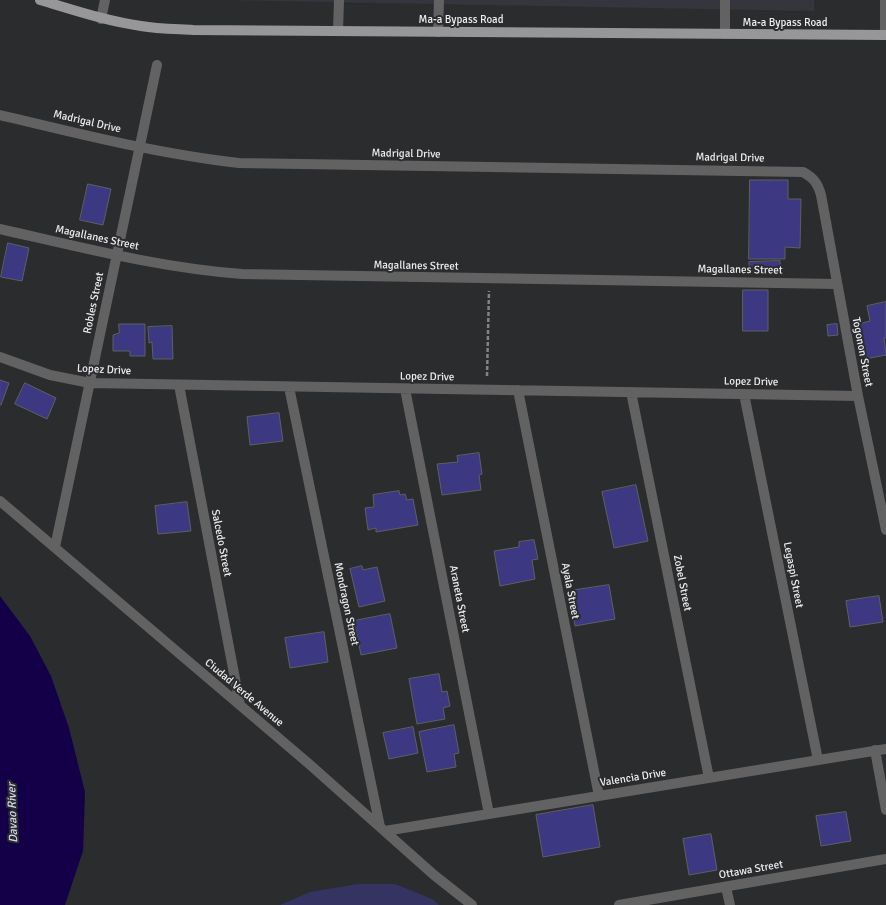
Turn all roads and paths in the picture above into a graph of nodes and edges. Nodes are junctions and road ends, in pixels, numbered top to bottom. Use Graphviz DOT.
graph roads {
  1 [pos="40,0"];
  2 [pos="105,0"];
  3 [pos="339,0"];
  4 [pos="439,0"];
  5 [pos="725,0"];
  6 [pos="885,0"];
  7 [pos="101,18"];
  8 [pos="338,31"];
  9 [pos="438,32"];
  10 [pos="725,34"];
  11 [pos="886,35"];
  12 [pos="157,64"];
  13 [pos="0,114"];
  14 [pos="140,146"];
  15 [pos="814,179"];
  16 [pos="0,229"];
  17 [pos="117,256"];
  18 [pos="489,279"];
  19 [pos="837,284"];
  20 [pos="0,357"];
  21 [pos="90,383"];
  22 [pos="179,385"];
  23 [pos="289,387"];
  24 [pos="405,389"];
  25 [pos="487,390"];
  26 [pos="518,390"];
  27 [pos="631,392"];
  28 [pos="744,394"];
  29 [pos="858,396"];
  30 [pos="0,501"];
  31 [pos="886,530"];
  32 [pos="55,547"];
  33 [pos="240,705"];
  34 [pos="886,749"];
  35 [pos="875,750"];
  36 [pos="818,760"];
  37 [pos="709,778"];
  38 [pos="599,796"];
  39 [pos="886,810"];
  40 [pos="489,814"];
  41 [pos="382,829"];
  42 [pos="886,860"];
  43 [pos="726,887"];
  44 [pos="472,905"];
  45 [pos="619,905"];
  46 [pos="730,905"];
  1 -- 7 [label="main road, Ma-a Bypass Road"];
  2 -- 7 [label="street"];
  3 -- 8 [label="street"];
  4 -- 9 [label="street"];
  5 -- 10 [label="street"];
  6 -- 11 [label="street"];
  7 -- 8 [label="main road, Ma-a Bypass Road"];
  8 -- 9 [label="main road, Ma-a Bypass Road"];
  9 -- 10 [label="main road, Ma-a Bypass Road"];
  10 -- 11 [label="main road, Ma-a Bypass Road"];
  12 -- 14 [label="street, Robles Street"];
  13 -- 14 [label="street, Madrigal Drive"];
  14 -- 15 [label="street, Madrigal Drive"];
  14 -- 17 [label="street, Robles Street"];
  15 -- 19 [label="street, Togonon Street"];
  16 -- 17 [label="street, Magallanes Street"];
  17 -- 18 [label="street, Magallanes Street"];
  17 -- 21 [label="street, Robles Street"];
  18 -- 19 [label="street, Magallanes Street"];
  18 -- 25 [label="path"];
  19 -- 29 [label="street, Togonon Street"];
  20 -- 21 [label="street, Lopez Drive"];
  21 -- 22 [label="street, Lopez Drive"];
  21 -- 32 [label="street, Robles Street"];
  22 -- 23 [label="street, Lopez Drive"];
  22 -- 33 [label="street, Salcedo Street"];
  23 -- 24 [label="street, Lopez Drive"];
  23 -- 41 [label="street, Mondragon Street"];
  24 -- 25 [label="street, Lopez Drive"];
  24 -- 40 [label="street, Araneta Street"];
  25 -- 26 [label="street, Lopez Drive"];
  26 -- 27 [label="street, Lopez Drive"];
  26 -- 38 [label="street, Ayala Street"];
  27 -- 28 [label="street, Lopez Drive"];
  27 -- 37 [label="street, Zobel Street"];
  28 -- 29 [label="street, Lopez Drive"];
  28 -- 36 [label="street, Legaspi Street"];
  29 -- 31 [label="street, Togonon Street"];
  30 -- 32 [label="street, Ciudad Verde Avenue"];
  32 -- 33 [label="street, Ciudad Verde Avenue"];
  33 -- 41 [label="street, Ciudad Verde Avenue"];
  34 -- 35 [label="street, Valencia Drive"];
  35 -- 36 [label="street, Valencia Drive"];
  35 -- 39 [label="street"];
  36 -- 37 [label="street, Valencia Drive"];
  37 -- 38 [label="street, Valencia Drive"];
  38 -- 40 [label="street, Valencia Drive"];
  40 -- 41 [label="street, Valencia Drive"];
  41 -- 44 [label="street, Ciudad Verde Avenue"];
  42 -- 43 [label="street, Ottawa Street"];
  43 -- 45 [label="street, Ottawa Street"];
  43 -- 46 [label="street"];
}
